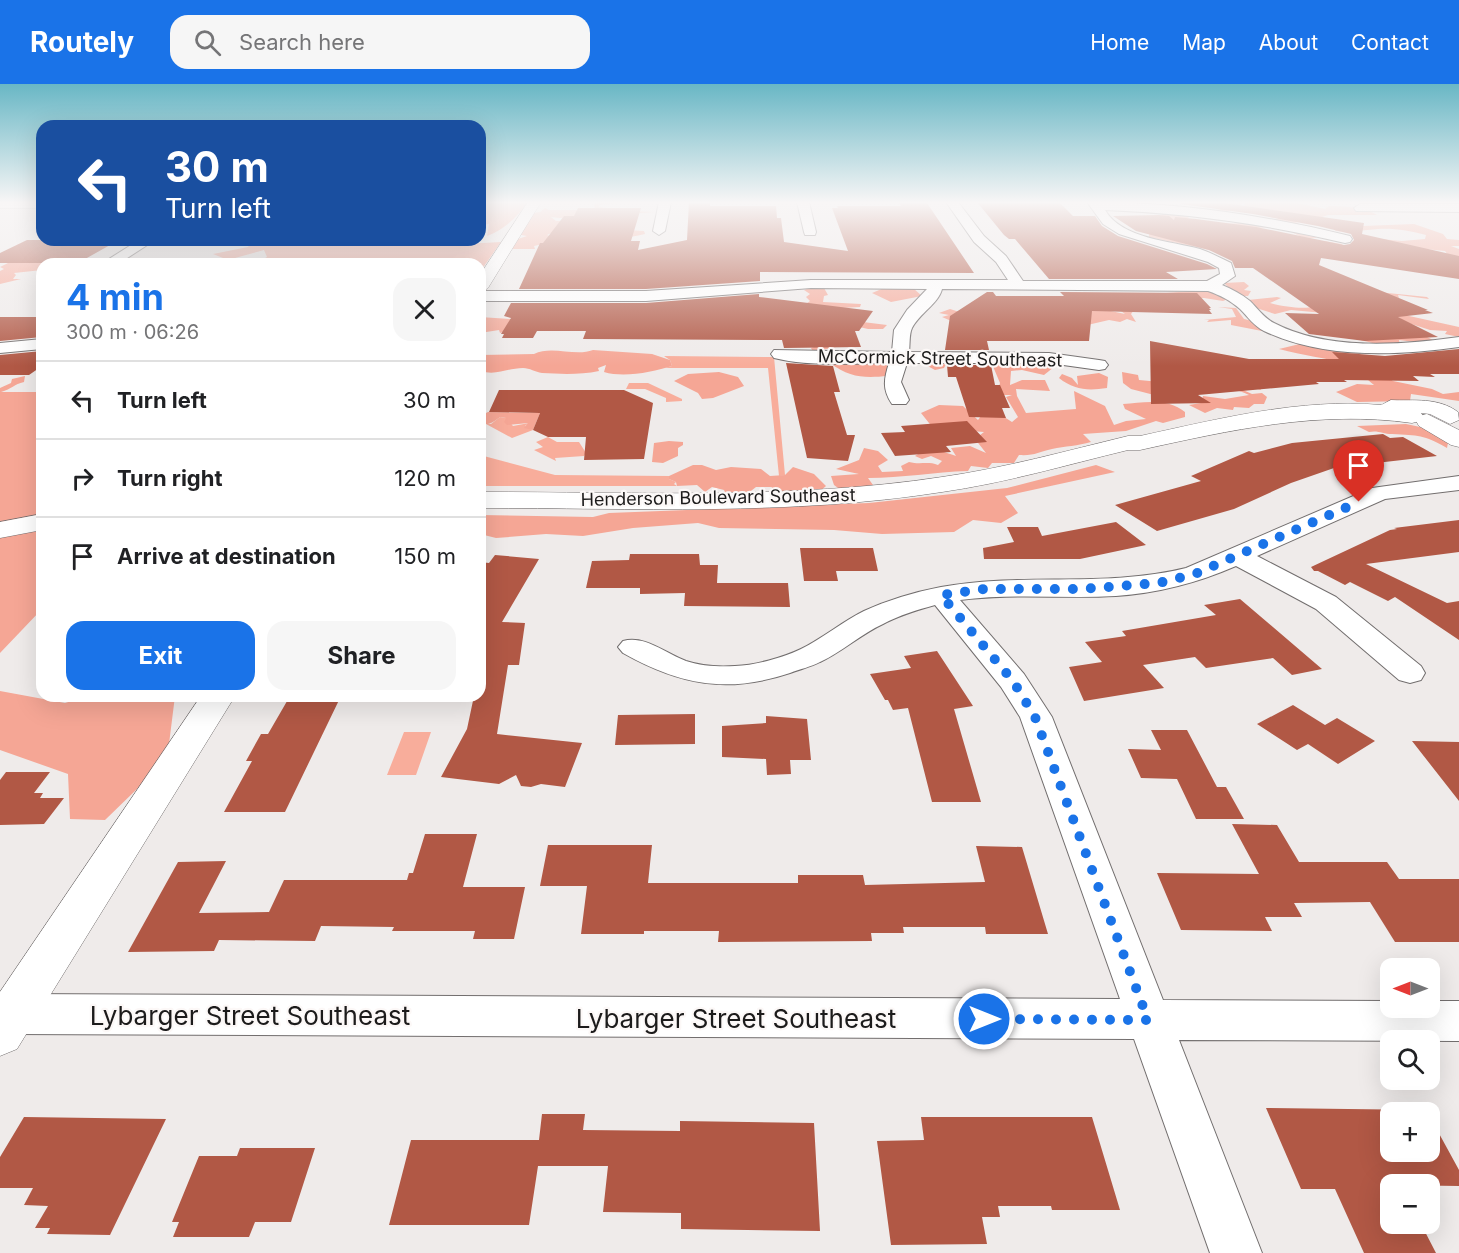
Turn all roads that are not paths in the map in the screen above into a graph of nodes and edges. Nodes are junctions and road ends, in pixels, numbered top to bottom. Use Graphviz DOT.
graph roads {
  1 [pos="500,257"];
  2 [pos="998,257"];
  3 [pos="1205,257"];
  4 [pos="486,279"];
  5 [pos="932,284"];
  6 [pos="1018,284"];
  7 [pos="1210,286"];
  8 [pos="486,296"];
  9 [pos="1283,332"];
  10 [pos="1459,342"];
  11 [pos="1257,343"];
  12 [pos="36,345"];
  13 [pos="0,348"];
  14 [pos="780,354"];
  15 [pos="900,357"];
  16 [pos="1099,364"];
  17 [pos="899,400"];
  18 [pos="1442,418"];
  19 [pos="1459,483"];
  20 [pos="486,500"];
  21 [pos="36,523"];
  22 [pos="0,530"];
  23 [pos="1235,555"];
  24 [pos="941,595"];
  25 [pos="633,646"];
  26 [pos="1410,673"];
  27 [pos="214,702"];
  28 [pos="1148,1020"];
  29 [pos="1459,1021"];
  30 [pos="6,1023"];
  31 [pos="1236,1253"];
  1 -- 4 [label="main road"];
  2 -- 6 [label="street"];
  3 -- 7 [label="street"];
  5 -- 6 [label="street"];
  5 -- 8 [label="street"];
  5 -- 15 [label="street"];
  6 -- 7 [label="street"];
  7 -- 9 [label="street"];
  9 -- 10 [label="street"];
  9 -- 11 [label="street"];
  12 -- 13 [label="street"];
  14 -- 15 [label="street, McCormick Street Southeast"];
  15 -- 16 [label="street, McCormick Street Southeast"];
  15 -- 17 [label="street"];
  18 -- 20 [label="main road, Henderson Boulevard Southeast"];
  19 -- 23 [label="street"];
  21 -- 22 [label="main road"];
  23 -- 24 [label="street"];
  23 -- 26 [label="street"];
  24 -- 25 [label="street"];
  24 -- 28 [label="street"];
  27 -- 30 [label="main road"];
  28 -- 29 [label="street, Lybarger Street Southeast"];
  28 -- 30 [label="street, Lybarger Street Southeast"];
  28 -- 31 [label="street"];
}
